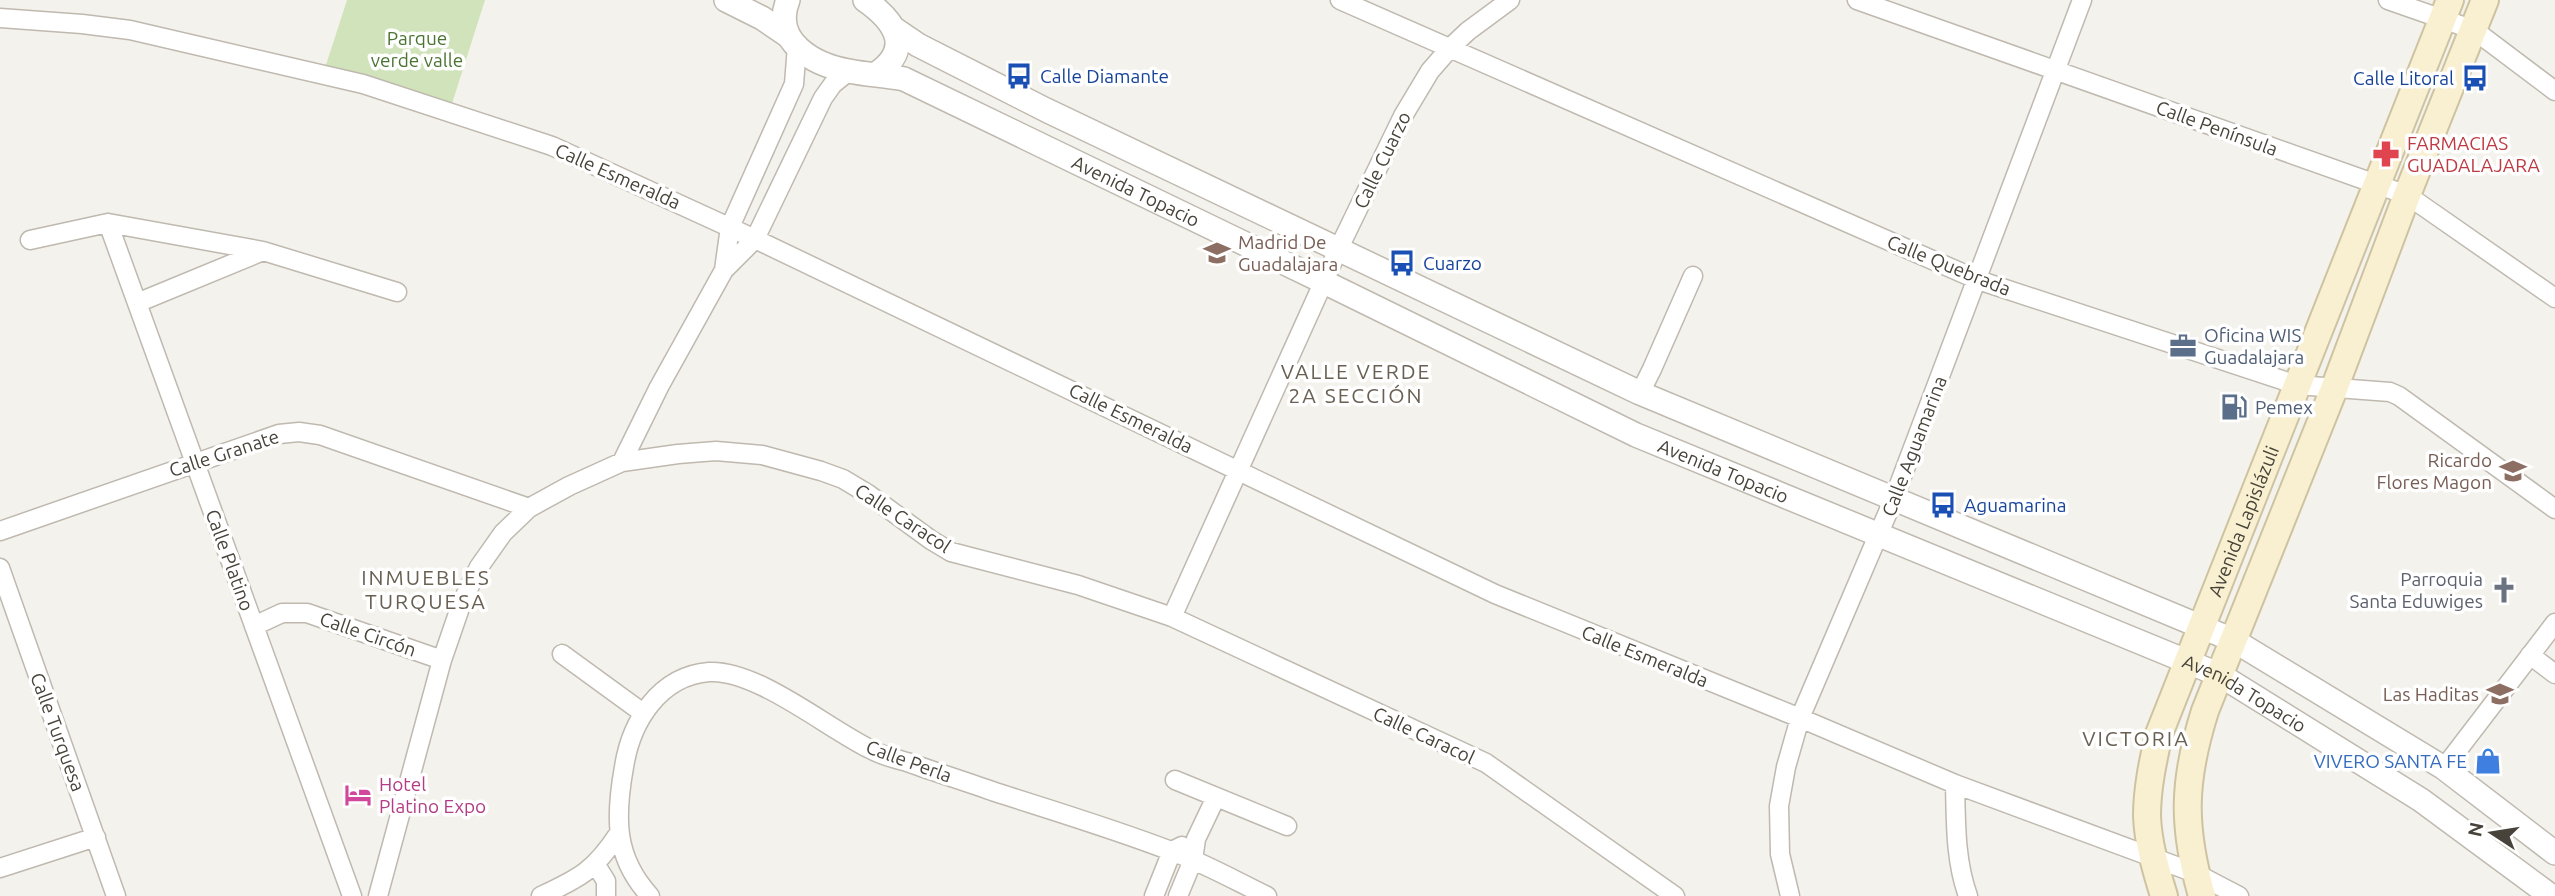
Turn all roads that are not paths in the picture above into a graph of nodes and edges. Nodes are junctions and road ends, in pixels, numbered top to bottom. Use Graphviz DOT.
graph roads {
  1 [pos="726,0"];
  2 [pos="788,0"];
  3 [pos="865,0"];
  4 [pos="1340,0"];
  5 [pos="1510,0"];
  6 [pos="1857,0"];
  7 [pos="2082,0"];
  8 [pos="2388,0"];
  9 [pos="2485,0"];
  10 [pos="2446,9"];
  11 [pos="890,15"];
  12 [pos="0,18"];
  13 [pos="2474,30"];
  14 [pos="792,40"];
  15 [pos="1450,48"];
  16 [pos="2056,70"];
  17 [pos="849,71"];
  18 [pos="876,74"];
  19 [pos="2555,91"];
  20 [pos="2376,184"];
  21 [pos="2407,195"];
  22 [pos="108,223"];
  23 [pos="730,227"];
  24 [pos="755,239"];
  25 [pos="30,240"];
  26 [pos="1338,250"];
  27 [pos="263,251"];
  28 [pos="724,270"];
  29 [pos="2555,274"];
  30 [pos="1693,276"];
  31 [pos="1978,280"];
  32 [pos="1324,282"];
  33 [pos="397,292"];
  34 [pos="2549,294"];
  35 [pos="137,303"];
  36 [pos="2297,386"];
  37 [pos="2334,389"];
  38 [pos="1640,393"];
  39 [pos="194,462"];
  40 [pos="622,462"];
  41 [pos="1238,470"];
  42 [pos="1894,498"];
  43 [pos="529,508"];
  44 [pos="2555,509"];
  45 [pos="0,531"];
  46 [pos="1879,534"];
  47 [pos="0,568"];
  48 [pos="1172,618"];
  49 [pos="2555,623"];
  50 [pos="254,626"];
  51 [pos="2200,626"];
  52 [pos="2233,640"];
  53 [pos="562,654"];
  54 [pos="2530,655"];
  55 [pos="443,660"];
  56 [pos="2187,661"];
  57 [pos="2555,674"];
  58 [pos="2220,675"];
  59 [pos="643,713"];
  60 [pos="1800,718"];
  61 [pos="2444,768"];
  62 [pos="1175,780"];
  63 [pos="1955,784"];
  64 [pos="1216,797"];
  65 [pos="1287,826"];
  66 [pos="619,833"];
  67 [pos="96,837"];
  68 [pos="1196,839"];
  69 [pos="1172,851"];
  70 [pos="2555,853"];
  71 [pos="2153,858"];
  72 [pos="1193,860"];
  73 [pos="596,865"];
  74 [pos="0,868"];
  75 [pos="2198,885"];
  76 [pos="116,896"];
  77 [pos="352,896"];
  78 [pos="378,896"];
  79 [pos="541,896"];
  80 [pos="606,896"];
  81 [pos="650,896"];
  82 [pos="1154,896"];
  83 [pos="1178,896"];
  84 [pos="1267,896"];
  85 [pos="1675,896"];
  86 [pos="1790,896"];
  87 [pos="1968,896"];
  88 [pos="2164,896"];
  89 [pos="2239,896"];
  90 [pos="2551,896"];
  1 -- 14 [label="street"];
  2 -- 14 [label="street"];
  3 -- 11 [label="street, Avenida Topacio"];
  4 -- 15 [label="street, Calle Quebrada"];
  5 -- 15 [label="street, Calle Cuarzo"];
  6 -- 16 [label="street, Calle Península"];
  7 -- 16 [label="street, Calle Aguamarina"];
  8 -- 10 [label="street"];
  9 -- 13 [label="main road, Avenida Lapislázuli"];
  10 -- 13 [label="street"];
  10 -- 20 [label="main road, Avenida Lapislázuli"];
  11 -- 18 [label="street"];
  11 -- 26 [label="street, Avenida Topacio"];
  12 -- 23 [label="street, Calle Esmeralda"];
  13 -- 19 [label="street"];
  13 -- 21 [label="main road, Avenida Lapislázuli"];
  14 -- 17 [label="street, Avenida Topacio"];
  14 -- 23 [label="street"];
  15 -- 26 [label="street, Calle Cuarzo"];
  15 -- 31 [label="street, Calle Quebrada"];
  16 -- 20 [label="street, Calle Península"];
  16 -- 31 [label="street, Calle Aguamarina"];
  17 -- 18 [label="street, Avenida Topacio"];
  17 -- 24 [label="street"];
  18 -- 32 [label="street, Avenida Topacio"];
  20 -- 21 [label="street, Calle Península"];
  20 -- 36 [label="main road, Avenida Lapislázuli"];
  21 -- 34 [label="street, Calle Península"];
  21 -- 37 [label="main road, Avenida Lapislázuli"];
  22 -- 25 [label="street"];
  22 -- 27 [label="street"];
  22 -- 35 [label="street, Calle Platino"];
  23 -- 24 [label="street, Calle Esmeralda"];
  23 -- 28 [label="street"];
  24 -- 28 [label="street"];
  24 -- 41 [label="street, Calle Esmeralda"];
  26 -- 32 [label="street, Calle Cuarzo"];
  26 -- 38 [label="street, Avenida Topacio"];
  27 -- 33 [label="street"];
  27 -- 35 [label="street"];
  28 -- 40 [label="street"];
  29 -- 34 [label="street"];
  30 -- 38 [label="street"];
  31 -- 36 [label="street, Calle Quebrada"];
  31 -- 42 [label="street, Calle Aguamarina"];
  32 -- 41 [label="street, Calle Cuarzo"];
  32 -- 46 [label="street, Avenida Topacio"];
  35 -- 39 [label="street, Calle Platino"];
  36 -- 37 [label="street, Calle Quebrada"];
  36 -- 51 [label="main road, Avenida Lapislázuli"];
  37 -- 44 [label="street, Calle Quebrada"];
  37 -- 52 [label="main road, Avenida Lapislázuli"];
  38 -- 42 [label="street, Avenida Topacio"];
  39 -- 43 [label="street, Calle Granate"];
  39 -- 45 [label="street, Calle Granate"];
  39 -- 50 [label="street, Calle Platino"];
  40 -- 43 [label="street, Calle Caracol"];
  40 -- 48 [label="street, Calle Caracol"];
  41 -- 48 [label="street, Calle Cuarzo"];
  41 -- 60 [label="street, Calle Esmeralda"];
  42 -- 46 [label="street, Calle Aguamarina"];
  42 -- 51 [label="street, Avenida Topacio"];
  43 -- 55 [label="street, Calle Caracol"];
  46 -- 56 [label="street, Avenida Topacio"];
  46 -- 60 [label="street, Calle Aguamarina"];
  47 -- 67 [label="street, Calle Turquesa"];
  48 -- 85 [label="street, Calle Caracol"];
  49 -- 54 [label="street"];
  50 -- 55 [label="street, Calle Circón"];
  50 -- 77 [label="street, Calle Platino"];
  51 -- 52 [label="street, Avenida Topacio"];
  51 -- 56 [label="main road, Avenida Lapislázuli"];
  52 -- 58 [label="main road, Avenida Lapislázuli"];
  52 -- 61 [label="street, Avenida Topacio"];
  53 -- 59 [label="street"];
  54 -- 57 [label="street"];
  54 -- 61 [label="street"];
  55 -- 78 [label="street, Calle Caracol"];
  56 -- 58 [label="street, Avenida Topacio"];
  56 -- 71 [label="main road, Avenida Lapislázuli"];
  58 -- 75 [label="main road, Avenida Lapislázuli"];
  58 -- 90 [label="street, Avenida Topacio"];
  59 -- 66 [label="street, Calle Perla"];
  59 -- 69 [label="street, Calle Perla"];
  60 -- 63 [label="street, Calle Esmeralda"];
  60 -- 86 [label="street, Calle Aguamarina"];
  61 -- 70 [label="street, Avenida Topacio"];
  62 -- 64 [label="street"];
  63 -- 71 [label="street, Calle Esmeralda"];
  63 -- 87 [label="street"];
  64 -- 65 [label="street"];
  64 -- 68 [label="street"];
  66 -- 73 [label="street"];
  66 -- 81 [label="street, Calle Perla"];
  67 -- 74 [label="street"];
  67 -- 76 [label="street, Calle Turquesa"];
  68 -- 69 [label="street"];
  68 -- 72 [label="street"];
  69 -- 72 [label="street, Calle Perla"];
  69 -- 82 [label="street"];
  71 -- 75 [label="street, Calle Esmeralda"];
  71 -- 88 [label="main road, Avenida Lapislázuli"];
  72 -- 83 [label="street"];
  72 -- 84 [label="street, Calle Perla"];
  73 -- 79 [label="street"];
  73 -- 80 [label="street"];
  75 -- 89 [label="street, Calle Esmeralda"];
}
